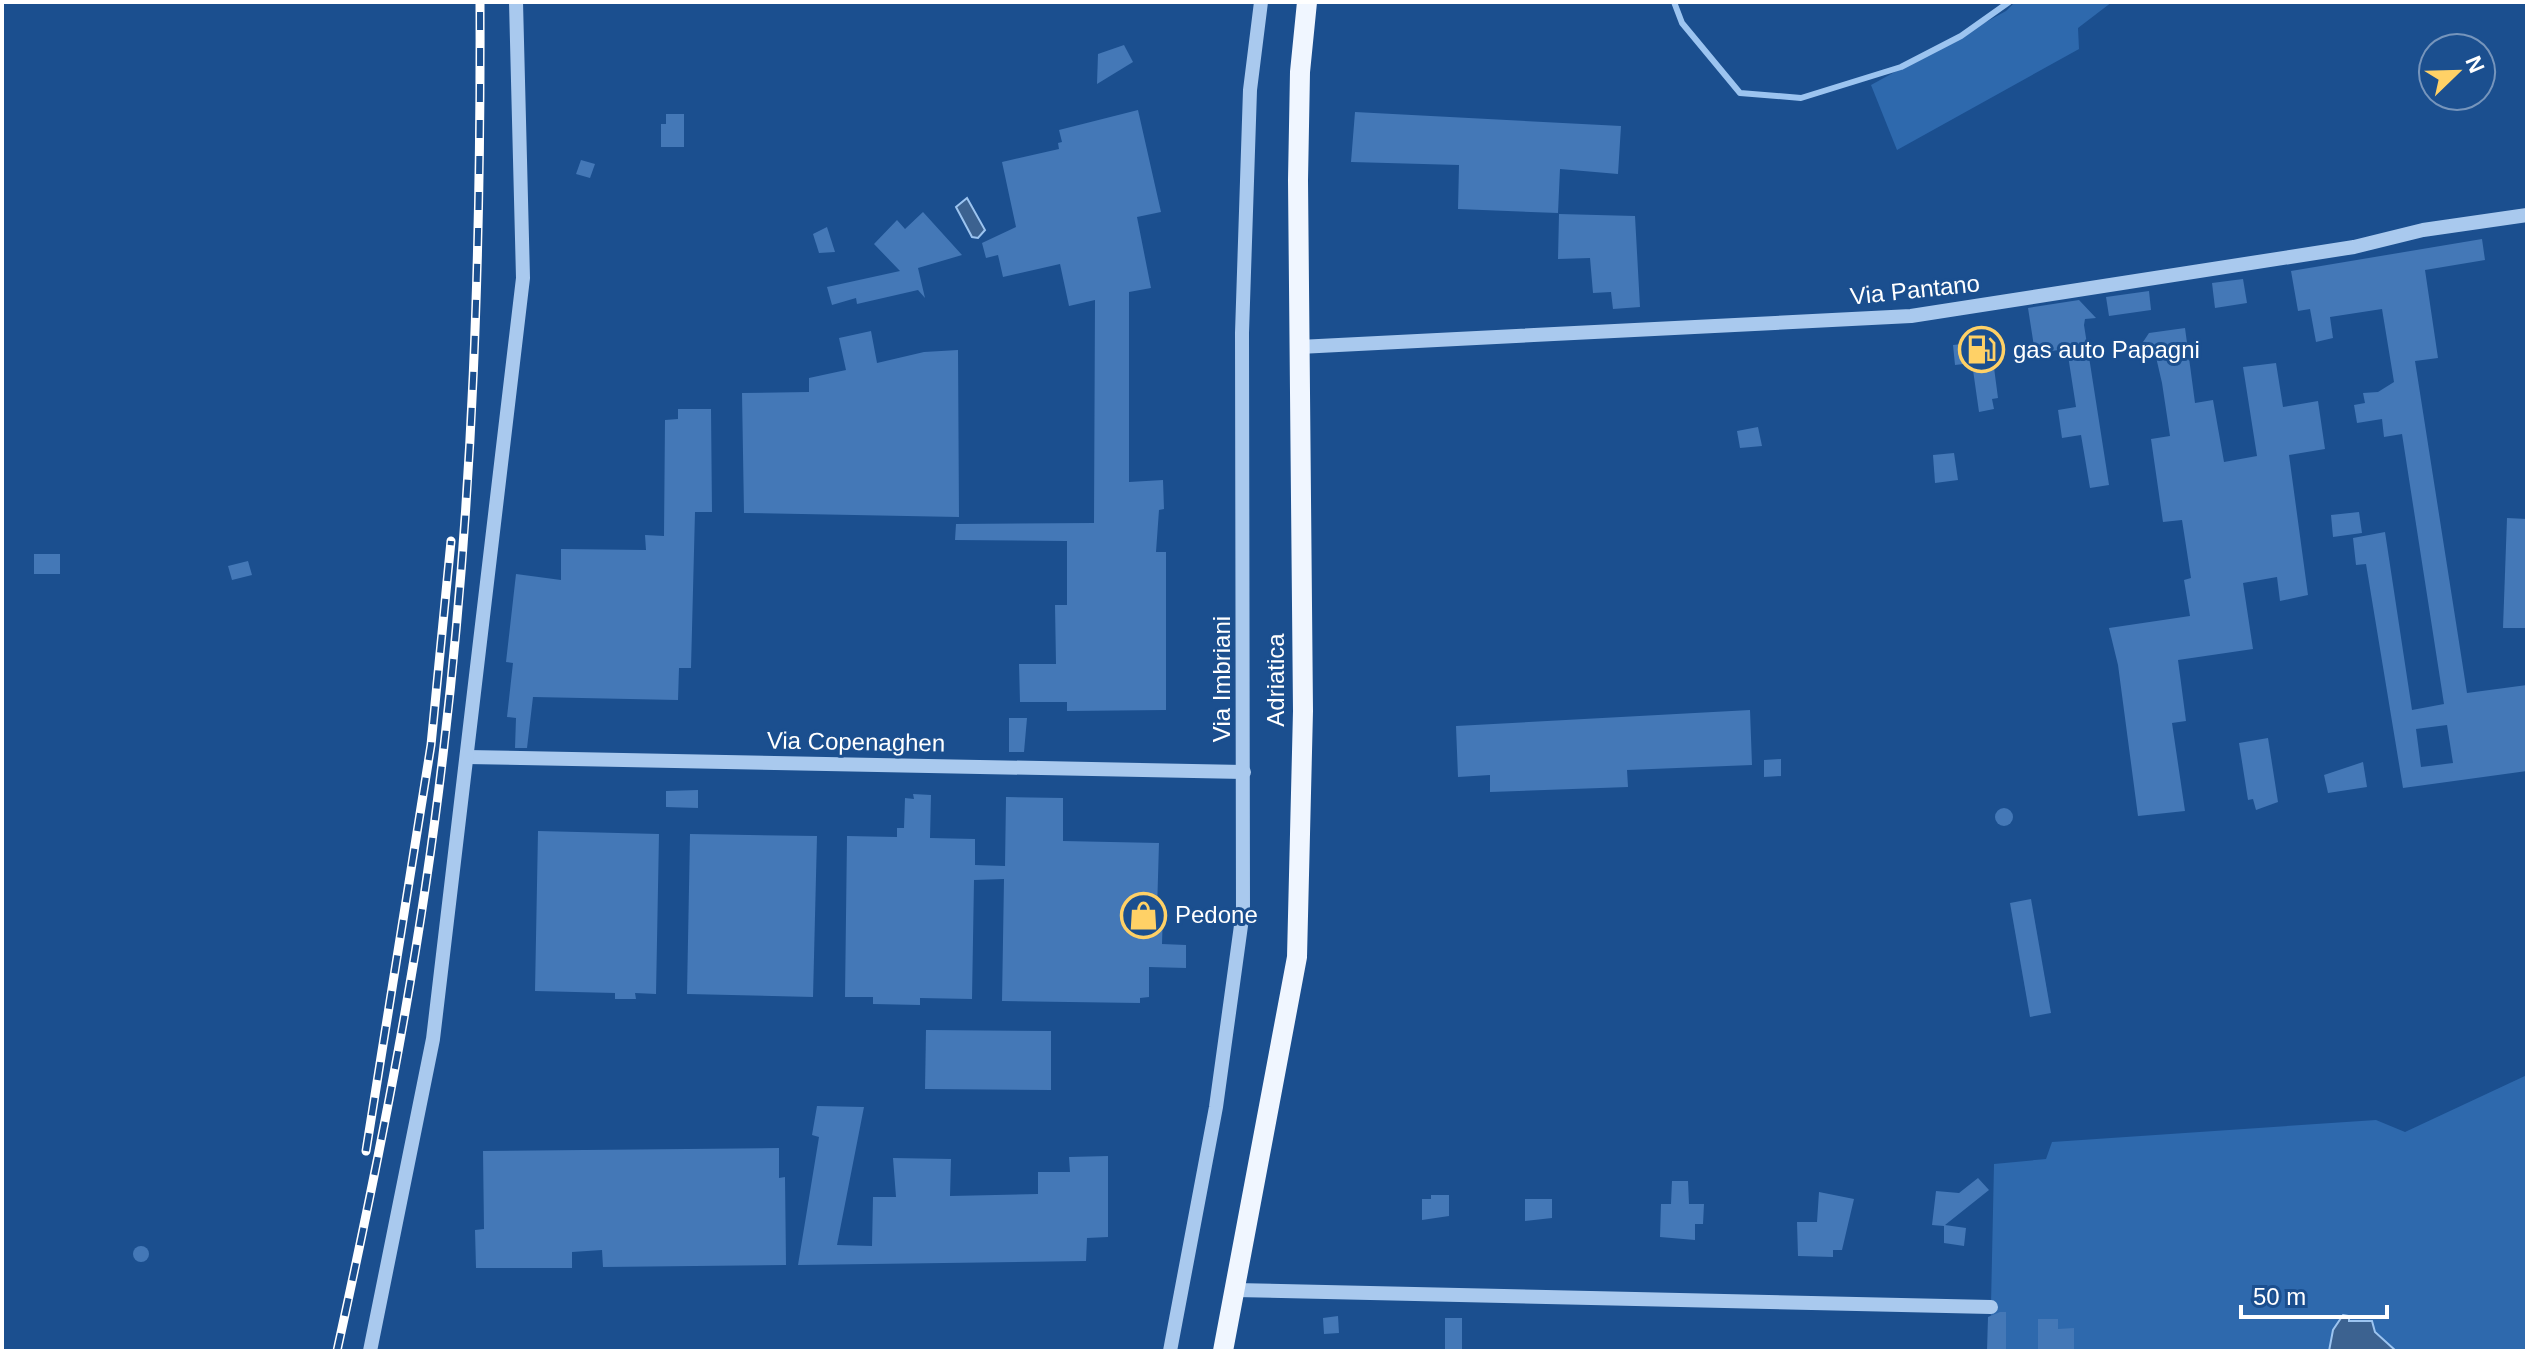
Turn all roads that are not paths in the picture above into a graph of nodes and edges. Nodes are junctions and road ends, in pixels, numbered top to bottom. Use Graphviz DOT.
graph roads {
  1 [pos="516,2"];
  2 [pos="1261,2"];
  3 [pos="1307,2"];
  4 [pos="2527,215"];
  5 [pos="1299,347"];
  6 [pos="467,757"];
  7 [pos="1244,772"];
  8 [pos="1235,1290"];
  9 [pos="1991,1307"];
  10 [pos="370,1351"];
  11 [pos="1170,1351"];
  12 [pos="1223,1351"];
  1 -- 6 [label="street"];
  2 -- 7 [label="street, Via Imbriani"];
  3 -- 5 [label="main road, Adriatica"];
  4 -- 5 [label="street, Via Pantano"];
  5 -- 8 [label="main road, Adriatica"];
  6 -- 7 [label="street, Via Copenaghen"];
  6 -- 10 [label="street"];
  7 -- 11 [label="street, Via Imbriani"];
  8 -- 9 [label="street"];
  8 -- 12 [label="main road, Adriatica"];
}
